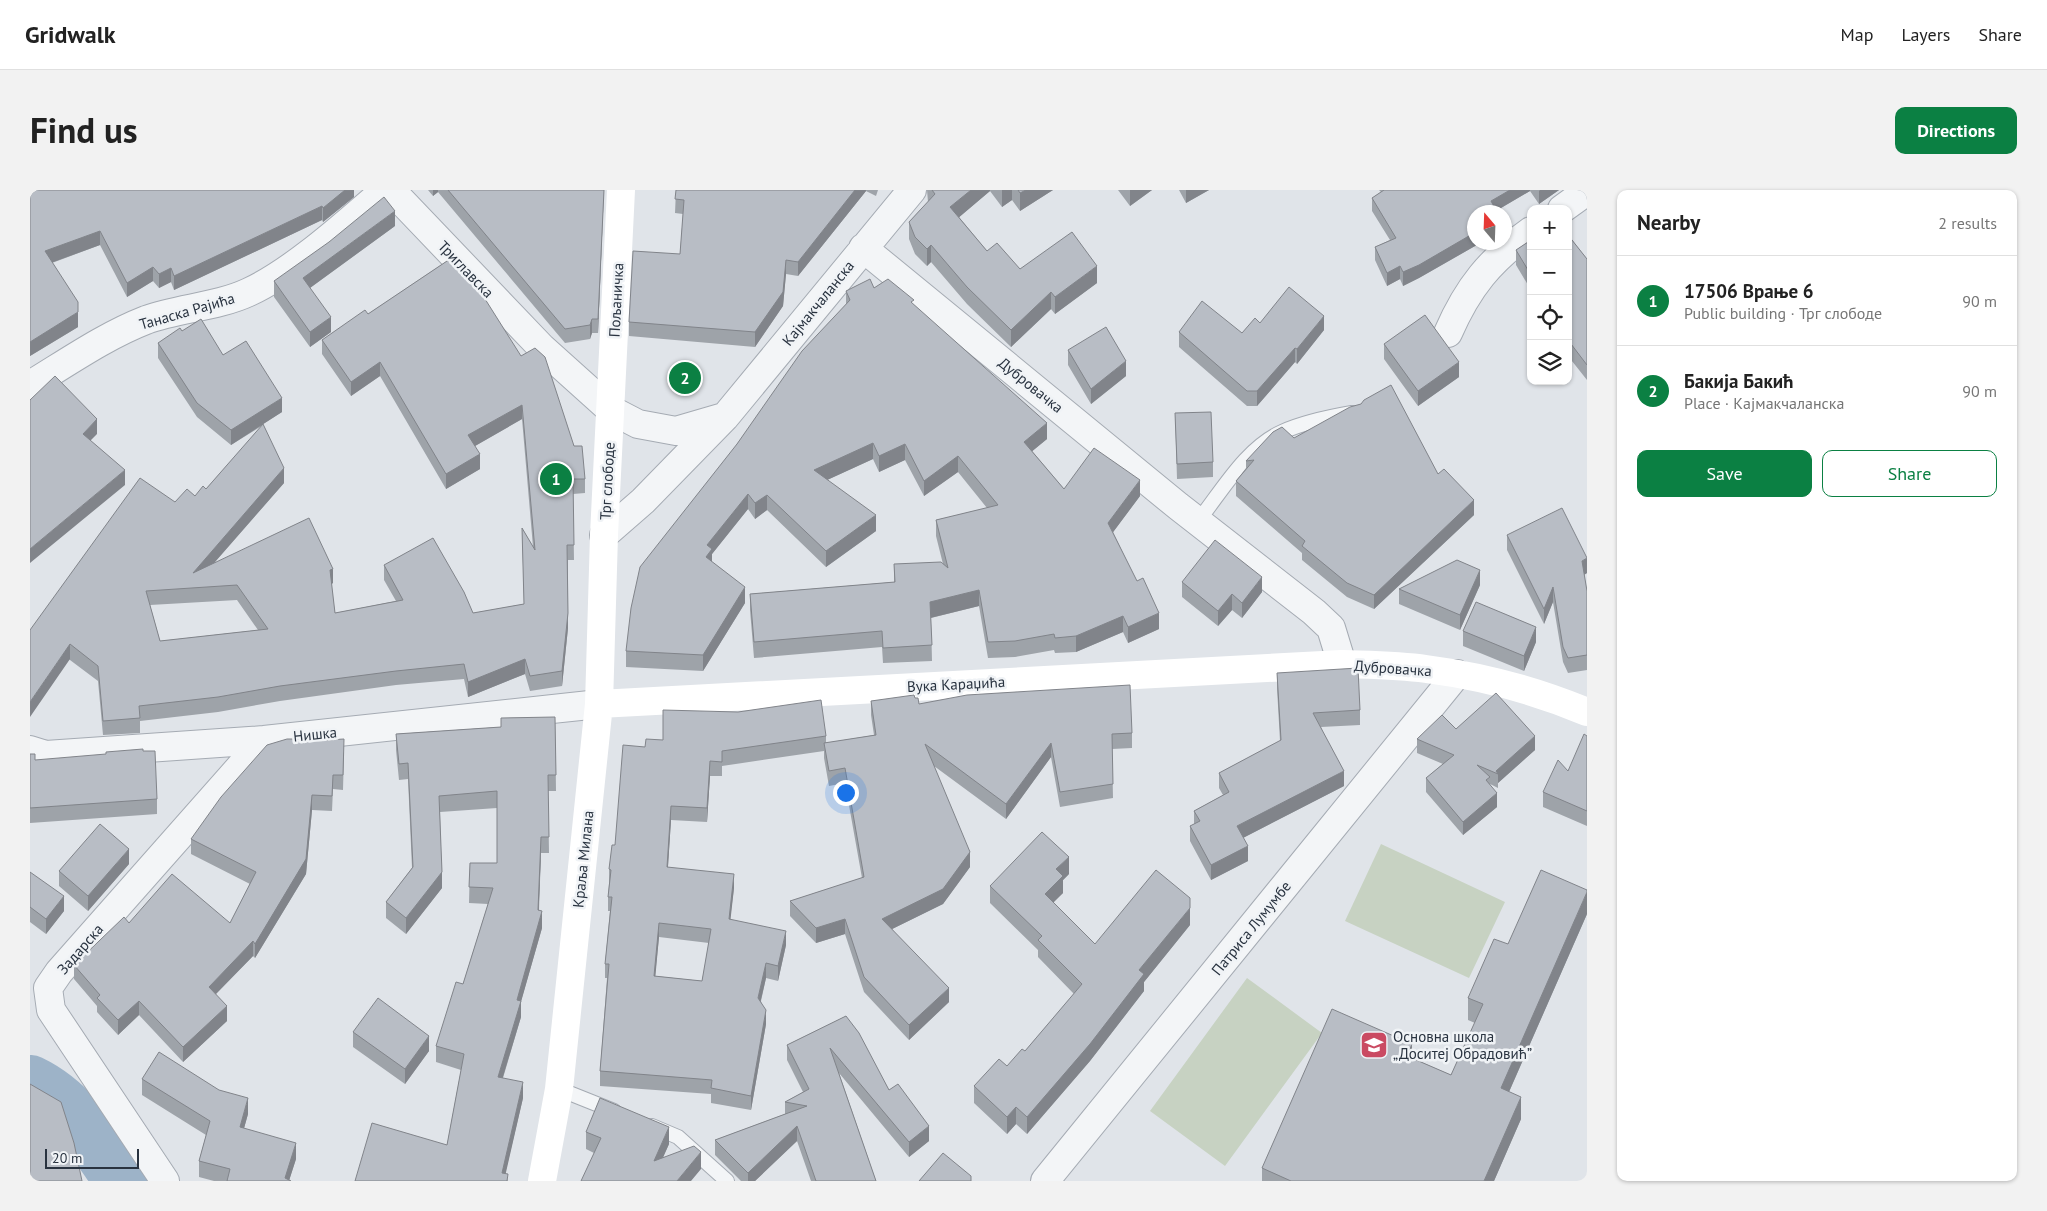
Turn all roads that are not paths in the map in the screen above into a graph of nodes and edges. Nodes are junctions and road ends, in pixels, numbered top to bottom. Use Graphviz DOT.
graph roads {
  1 [pos="385,190"];
  2 [pos="391,190"];
  3 [pos="620,190"];
  4 [pos="912,190"];
  5 [pos="1587,191"];
  6 [pos="1568,205"];
  7 [pos="1527,234"];
  8 [pos="863,248"];
  9 [pos="1448,333"];
  10 [pos="30,385"];
  11 [pos="611,410"];
  12 [pos="1356,412"];
  13 [pos="725,417"];
  14 [pos="1198,521"];
  15 [pos="604,536"];
  16 [pos="1342,664"];
  17 [pos="1457,674"];
  18 [pos="599,704"];
  19 [pos="1587,712"];
  20 [pos="264,740"];
  21 [pos="30,750"];
  22 [pos="559,1089"];
  23 [pos="623,1114"];
  24 [pos="641,1122"];
  25 [pos="164,1181"];
  26 [pos="542,1181"];
  27 [pos="727,1181"];
  28 [pos="1046,1181"];
  1 -- 10 [label="street, Танаска Рајића"];
  2 -- 11 [label="street, Триглавска"];
  3 -- 11 [label="main road, Пољаничка"];
  4 -- 8 [label="street, Кајмакчаланска"];
  5 -- 6 [label="street"];
  7 -- 9 [label="street"];
  8 -- 13 [label="street, Кајмакчаланска"];
  8 -- 14 [label="street, Дубровачка"];
  11 -- 13 [label="street"];
  11 -- 15 [label="main road, Трг слободе"];
  12 -- 14 [label="lane"];
  13 -- 15 [label="street, Трг слободе"];
  14 -- 16 [label="street, Дубровачка"];
  15 -- 18 [label="main road, Краља Милана"];
  16 -- 17 [label="main road, Дубровачка"];
  16 -- 18 [label="main road, Вука Караџића"];
  17 -- 19 [label="main road, Дубровачка"];
  17 -- 28 [label="street, Патриса Лумумбе"];
  18 -- 20 [label="street, Нишка"];
  18 -- 22 [label="main road, Краља Милана"];
  20 -- 21 [label="street, Нишка"];
  20 -- 25 [label="street, Задарска"];
  22 -- 23 [label="lane"];
  22 -- 26 [label="main road, Краља Милана"];
  24 -- 27 [label="lane"];
}
